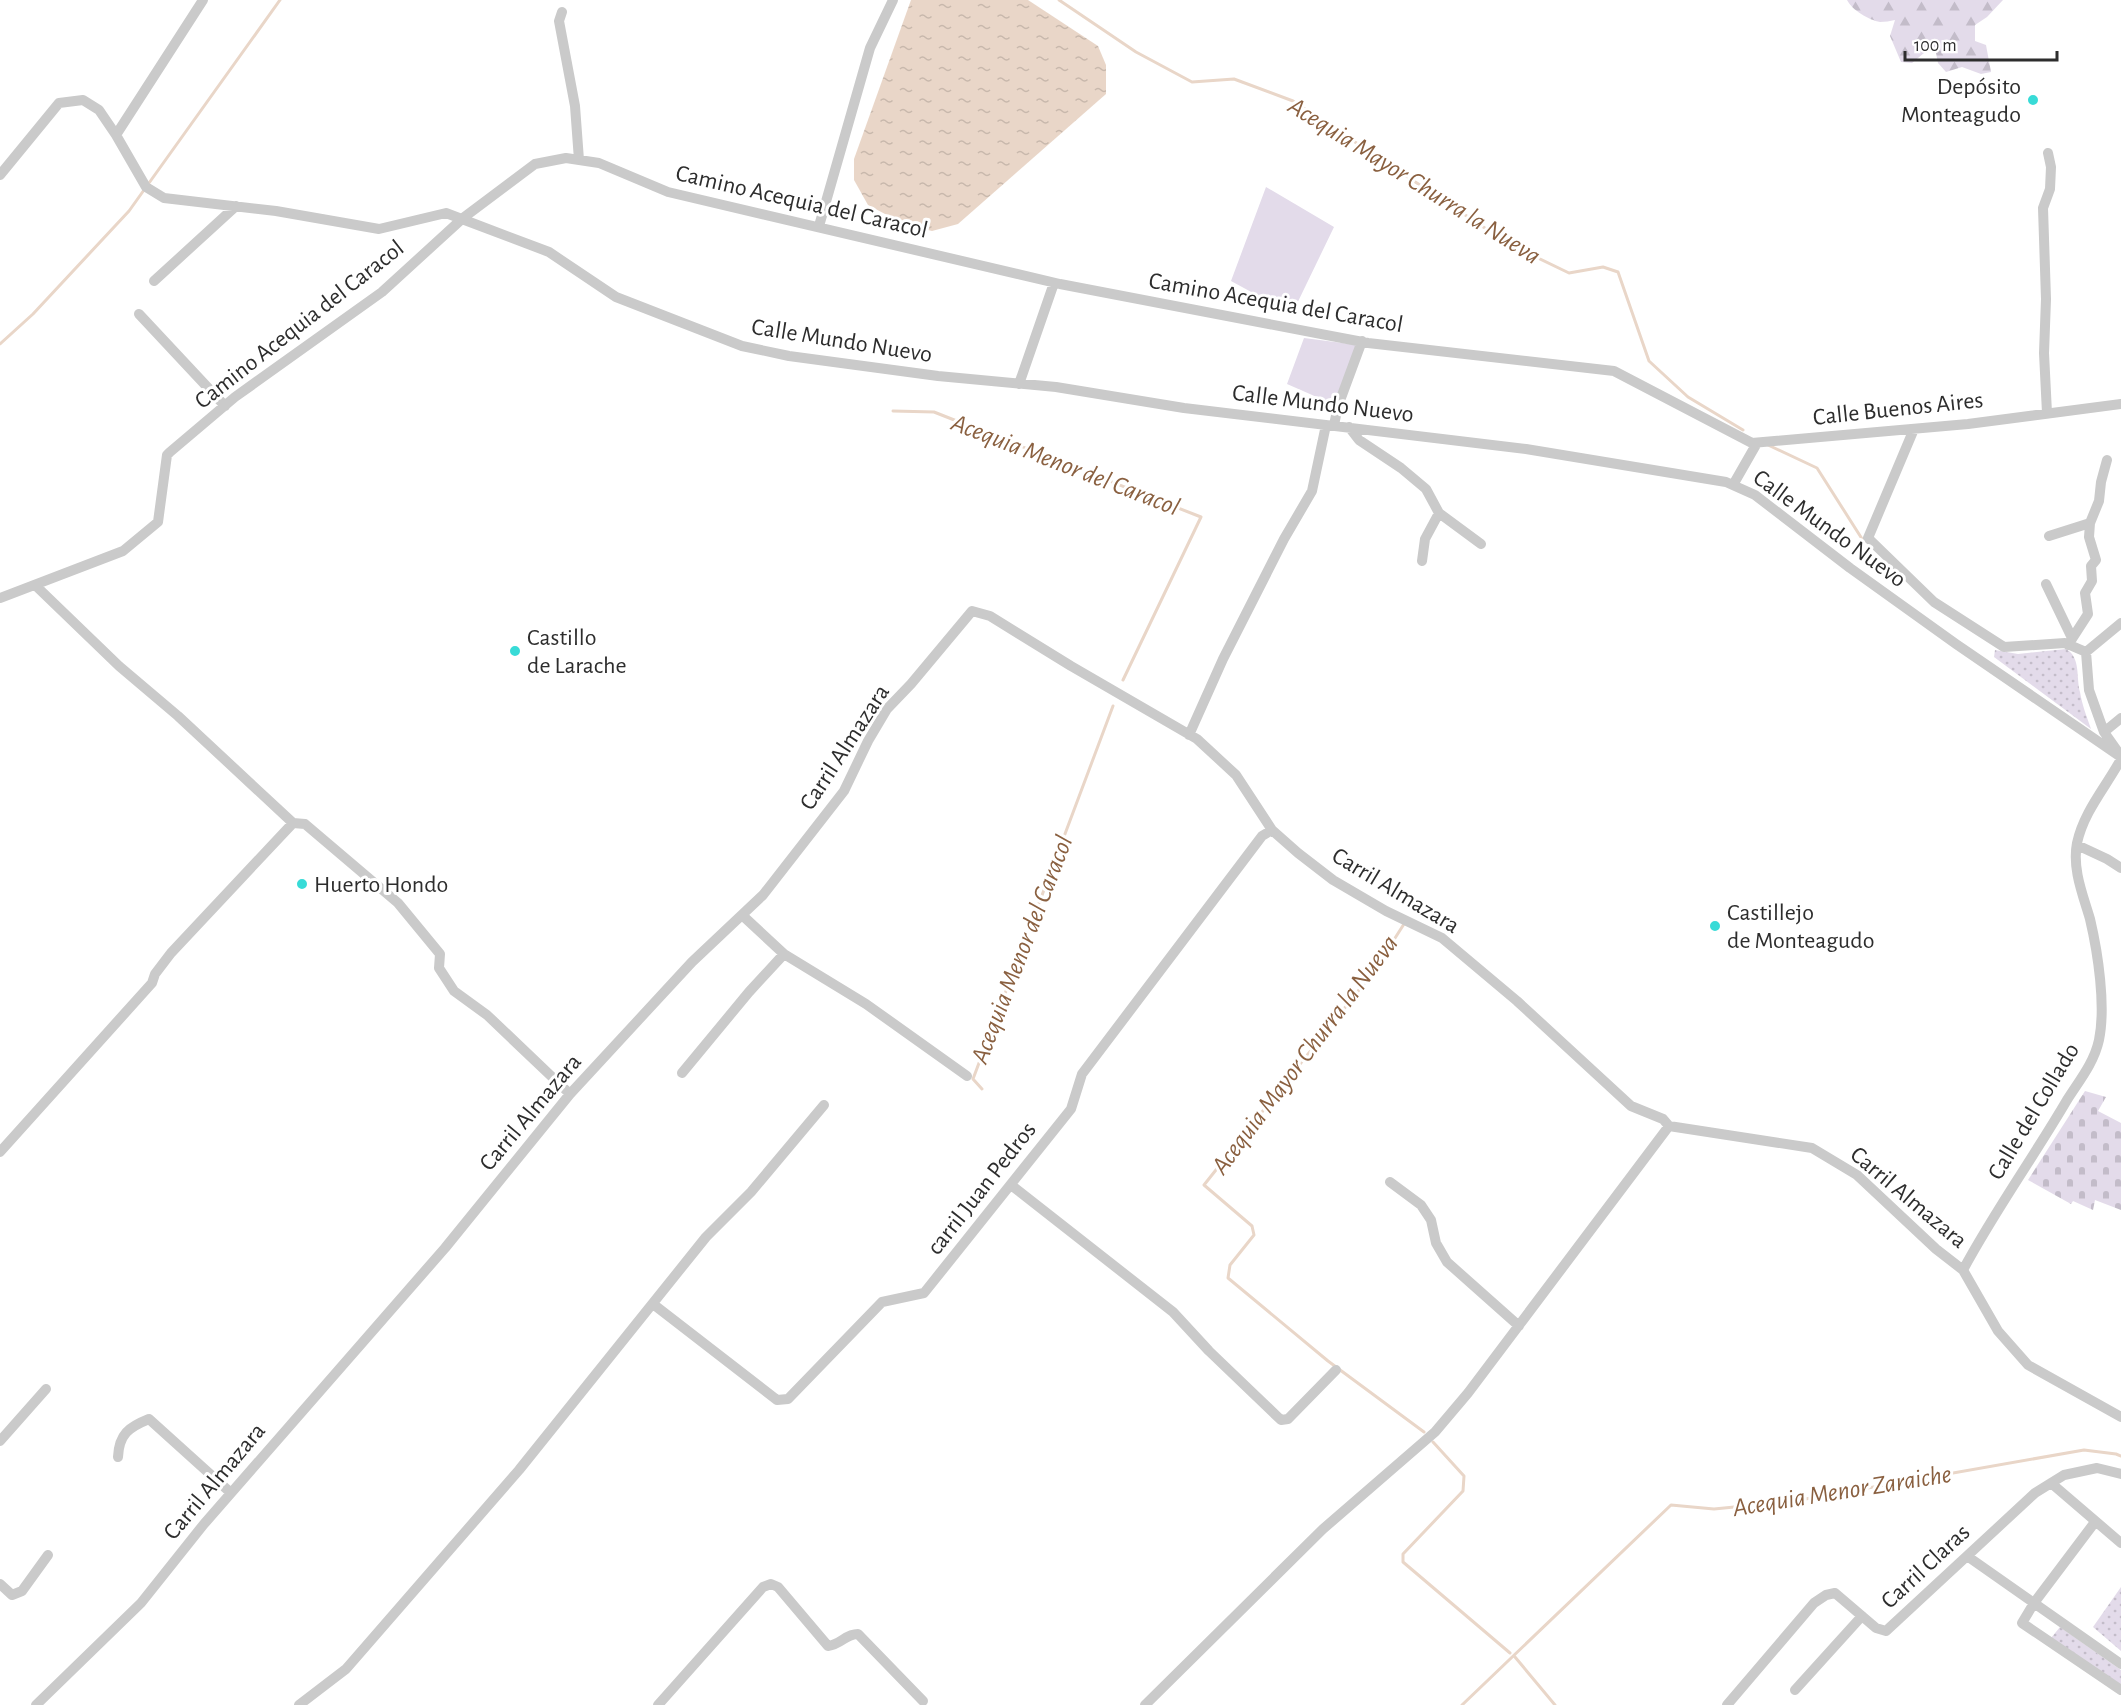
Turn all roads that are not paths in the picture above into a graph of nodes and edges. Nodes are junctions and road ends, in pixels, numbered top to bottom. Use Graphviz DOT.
graph roads {
  1 [pos="202,0"];
  2 [pos="893,0"];
  3 [pos="562,12"];
  4 [pos="116,135"];
  5 [pos="2048,153"];
  6 [pos="579,160"];
  7 [pos="0,176"];
  8 [pos="236,206"];
  9 [pos="463,218"];
  10 [pos="819,226"];
  11 [pos="154,281"];
  12 [pos="1054,283"];
  13 [pos="139,314"];
  14 [pos="1362,341"];
  15 [pos="1019,384"];
  16 [pos="2121,405"];
  17 [pos="225,406"];
  18 [pos="2048,413"];
  19 [pos="1330,425"];
  20 [pos="1348,427"];
  21 [pos="1914,429"];
  22 [pos="1755,443"];
  23 [pos="2107,460"];
  24 [pos="1733,485"];
  25 [pos="1439,513"];
  26 [pos="2090,523"];
  27 [pos="2049,536"];
  28 [pos="1481,544"];
  29 [pos="1422,561"];
  30 [pos="2046,584"];
  31 [pos="35,585"];
  32 [pos="1,596"];
  33 [pos="2121,623"];
  34 [pos="2121,630"];
  35 [pos="2104,637"];
  36 [pos="2070,642"];
  37 [pos="2086,652"];
  38 [pos="2121,718"];
  39 [pos="2104,732"];
  40 [pos="1189,735"];
  41 [pos="2121,758"];
  42 [pos="293,823"];
  43 [pos="1272,830"];
  44 [pos="2077,845"];
  45 [pos="2121,868"];
  46 [pos="742,915"];
  47 [pos="784,954"];
  48 [pos="682,1073"];
  49 [pos="967,1076"];
  50 [pos="570,1094"];
  51 [pos="824,1105"];
  52 [pos="1669,1126"];
  53 [pos="0,1152"];
  54 [pos="1390,1182"];
  55 [pos="1011,1185"];
  56 [pos="1963,1270"];
  57 [pos="653,1304"];
  58 [pos="1519,1326"];
  59 [pos="1336,1370"];
  60 [pos="46,1389"];
  61 [pos="2121,1417"];
  62 [pos="0,1441"];
  63 [pos="118,1457"];
  64 [pos="2121,1474"];
  65 [pos="2051,1484"];
  66 [pos="231,1493"];
  67 [pos="2096,1522"];
  68 [pos="2121,1544"];
  69 [pos="48,1555"];
  70 [pos="1967,1556"];
  71 [pos="0,1584"];
  72 [pos="2034,1603"];
  73 [pos="1862,1616"];
  74 [pos="2121,1664"];
  75 [pos="1795,1690"];
  76 [pos="2121,1690"];
  77 [pos="923,1701"];
  78 [pos="36,1705"];
  79 [pos="299,1705"];
  80 [pos="658,1705"];
  81 [pos="1145,1705"];
  82 [pos="1727,1705"];
  1 -- 4 [label="street"];
  2 -- 10 [label="street"];
  3 -- 6 [label="street"];
  4 -- 7 [label="street"];
  4 -- 8 [label="street"];
  5 -- 18 [label="street"];
  6 -- 9 [label="street, Camino Acequia del Caracol"];
  6 -- 10 [label="street, Camino Acequia del Caracol"];
  8 -- 9 [label="street"];
  8 -- 11 [label="street"];
  9 -- 15 [label="street, Calle Mundo Nuevo"];
  9 -- 17 [label="street, Camino Acequia del Caracol"];
  10 -- 12 [label="street, Camino Acequia del Caracol"];
  12 -- 14 [label="street, Camino Acequia del Caracol"];
  12 -- 15 [label="street"];
  13 -- 17 [label="street"];
  14 -- 19 [label="street"];
  14 -- 22 [label="street, Camino Acequia del Caracol"];
  15 -- 19 [label="street, Calle Mundo Nuevo"];
  16 -- 18 [label="street, Calle Buenos Aires"];
  17 -- 31 [label="street, Camino Acequia del Caracol"];
  18 -- 21 [label="street, Calle Buenos Aires"];
  19 -- 20 [label="street, Calle Mundo Nuevo"];
  19 -- 40 [label="street"];
  20 -- 24 [label="street, Calle Mundo Nuevo"];
  20 -- 25 [label="street"];
  21 -- 22 [label="street, Calle Buenos Aires"];
  21 -- 36 [label="street, Calle Mundo Nuevo"];
  22 -- 24 [label="street"];
  23 -- 26 [label="street"];
  24 -- 41 [label="street, Calle Mundo Nuevo"];
  25 -- 28 [label="street"];
  25 -- 29 [label="street"];
  26 -- 27 [label="street"];
  26 -- 36 [label="street"];
  30 -- 36 [label="street"];
  31 -- 32 [label="street, Camino Acequia del Caracol"];
  31 -- 42 [label="street"];
  33 -- 35 [label="street"];
  34 -- 35 [label="street"];
  35 -- 37 [label="street"];
  36 -- 37 [label="street, Calle Mundo Nuevo"];
  37 -- 39 [label="street"];
  38 -- 39 [label="street"];
  39 -- 41 [label="street"];
  40 -- 43 [label="street, Carril Almazara"];
  40 -- 46 [label="street, Carril Almazara"];
  41 -- 44 [label="street, Calle del Collado"];
  42 -- 50 [label="street"];
  42 -- 53 [label="street"];
  43 -- 52 [label="street, Carril Almazara"];
  43 -- 55 [label="street, carril Juan Pedros"];
  44 -- 45 [label="street"];
  44 -- 56 [label="street, Calle del Collado"];
  46 -- 47 [label="street"];
  46 -- 50 [label="street, Carril Almazara"];
  47 -- 48 [label="street"];
  47 -- 49 [label="street"];
  50 -- 66 [label="street, Carril Almazara"];
  51 -- 57 [label="street"];
  52 -- 56 [label="street, Carril Almazara"];
  52 -- 58 [label="street"];
  54 -- 58 [label="street"];
  55 -- 57 [label="street, carril Juan Pedros"];
  55 -- 59 [label="street"];
  56 -- 61 [label="street"];
  57 -- 79 [label="street"];
  58 -- 81 [label="street"];
  60 -- 62 [label="street"];
  63 -- 66 [label="street"];
  64 -- 65 [label="street, Carril Claras"];
  65 -- 67 [label="street"];
  65 -- 70 [label="street, Carril Claras"];
  66 -- 78 [label="street, Carril Almazara"];
  67 -- 68 [label="street"];
  67 -- 72 [label="street"];
  69 -- 71 [label="street"];
  70 -- 72 [label="street"];
  70 -- 73 [label="street, Carril Claras"];
  72 -- 74 [label="street"];
  72 -- 76 [label="street"];
  73 -- 75 [label="street"];
  73 -- 82 [label="street, Carril Claras"];
  77 -- 80 [label="street"];
}
